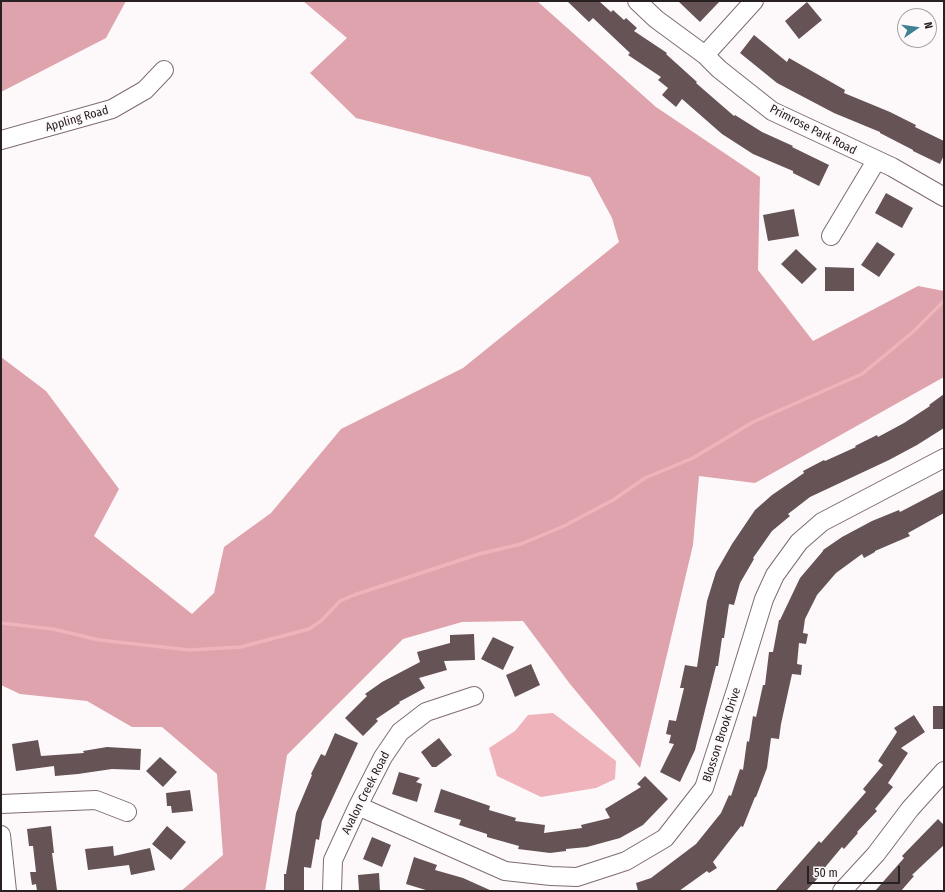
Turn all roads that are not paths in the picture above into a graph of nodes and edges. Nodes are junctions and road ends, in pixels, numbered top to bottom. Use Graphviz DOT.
graph roads {
  1 [pos="637,1"];
  2 [pos="754,1"];
  3 [pos="705,55"];
  4 [pos="164,70"];
  5 [pos="1,140"];
  6 [pos="876,160"];
  7 [pos="944,197"];
  8 [pos="831,236"];
  9 [pos="944,458"];
  10 [pos="474,696"];
  11 [pos="944,770"];
  12 [pos="1,804"];
  13 [pos="358,806"];
  14 [pos="127,812"];
  15 [pos="1,835"];
  16 [pos="7,891"];
  17 [pos="332,891"];
  18 [pos="842,891"];
  1 -- 3 [label="street, Primrose Park Road"];
  2 -- 3 [label="street"];
  3 -- 6 [label="street, Primrose Park Road"];
  4 -- 5 [label="street, Appling Road"];
  6 -- 7 [label="street, Primrose Park Road"];
  6 -- 8 [label="street"];
  9 -- 13 [label="street, Blosson Brook Drive"];
  10 -- 13 [label="street, Avalon Creek Road"];
  11 -- 18 [label="street"];
  12 -- 14 [label="street"];
  13 -- 17 [label="street, Avalon Creek Road"];
  15 -- 16 [label="street"];
}
